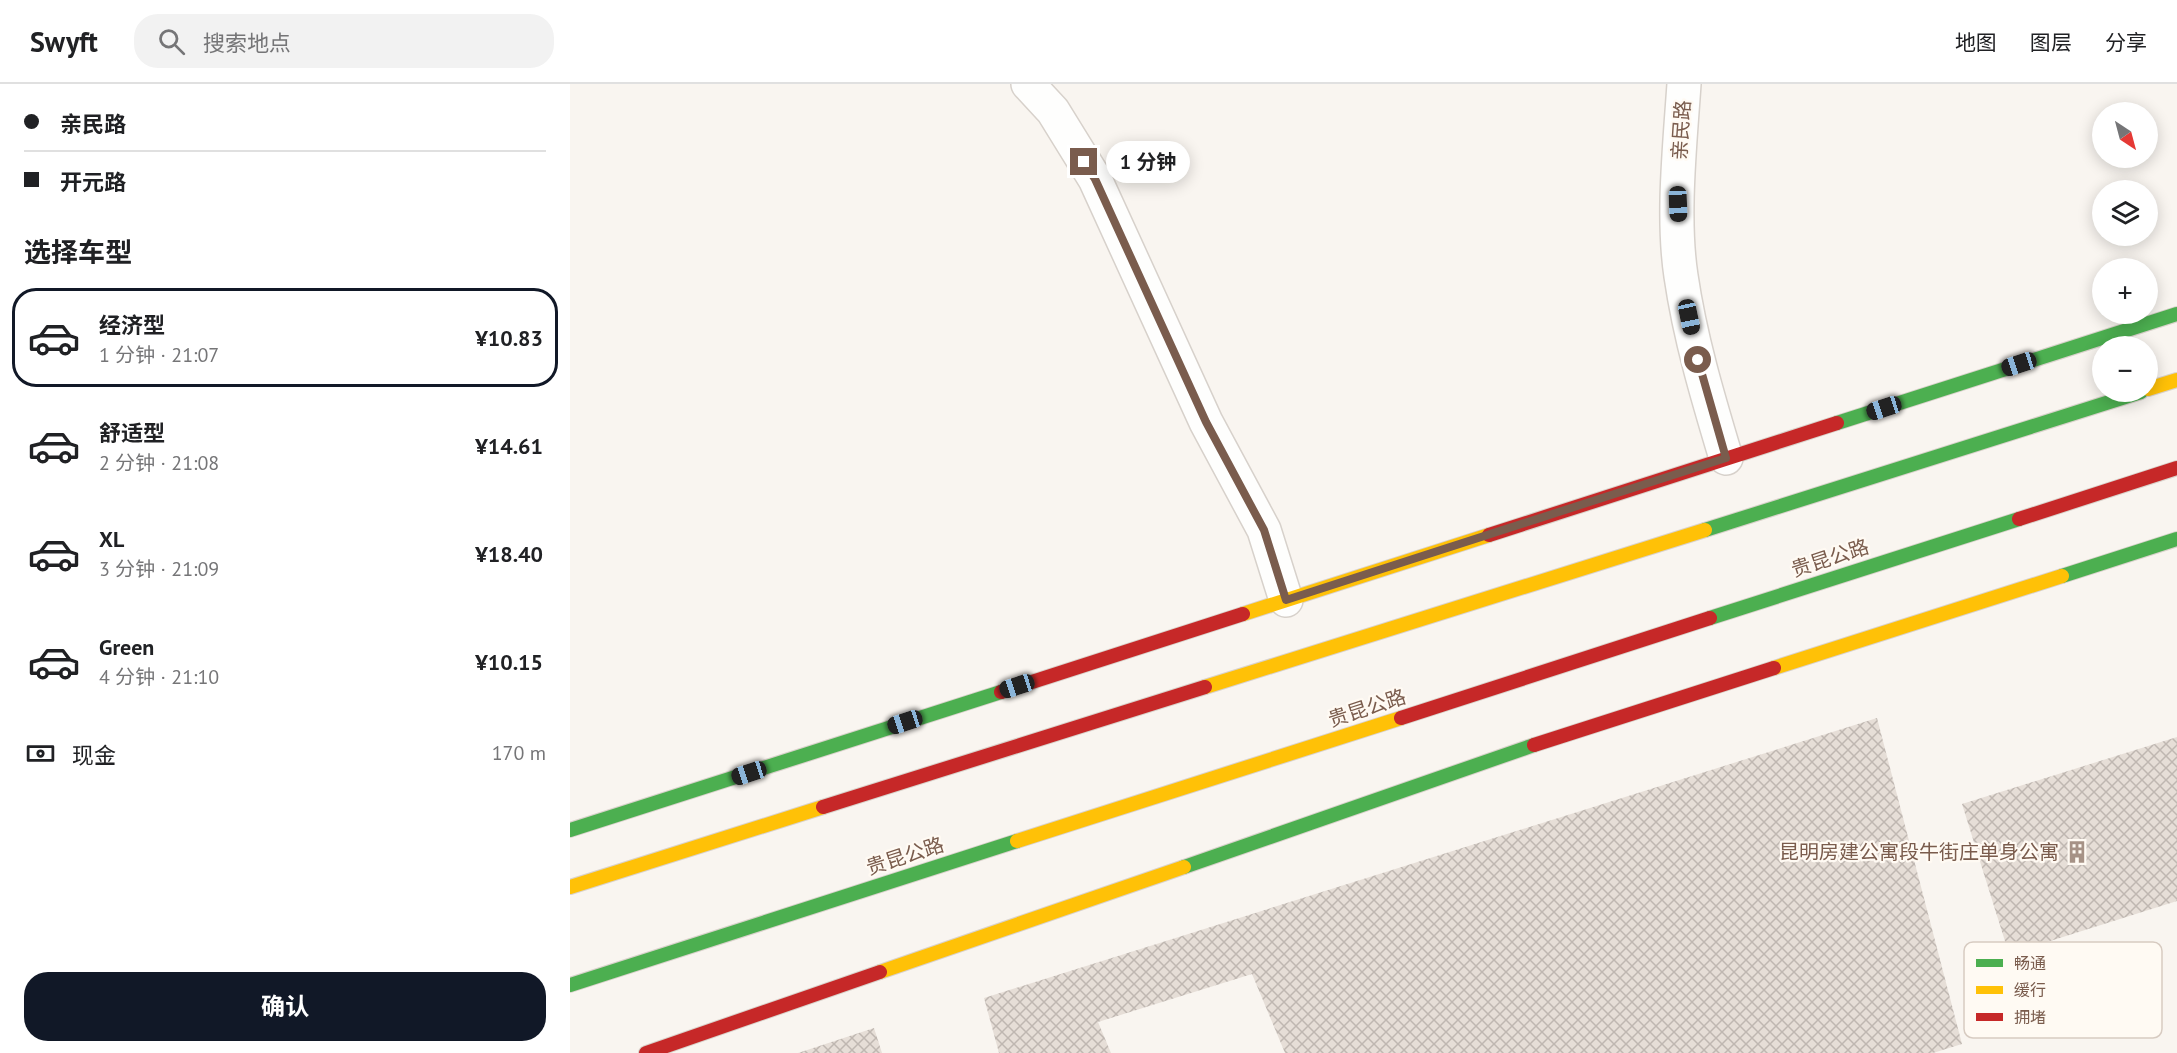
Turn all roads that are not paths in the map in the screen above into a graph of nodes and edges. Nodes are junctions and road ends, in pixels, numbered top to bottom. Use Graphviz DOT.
graph roads {
  1 [pos="1028,84"];
  2 [pos="1684,84"];
  3 [pos="2177,314"];
  4 [pos="2177,380"];
  5 [pos="2158,386"];
  6 [pos="2109,402"];
  7 [pos="1726,458"];
  8 [pos="2177,468"];
  9 [pos="2177,539"];
  10 [pos="1286,600"];
  11 [pos="570,830"];
  12 [pos="570,887"];
  13 [pos="570,985"];
  14 [pos="646,1053"];
  1 -- 10 [label="street"];
  2 -- 7 [label="street, 亲民路"];
  3 -- 7 [label="main road"];
  4 -- 5 [label="main road"];
  6 -- 12 [label="main road"];
  7 -- 10 [label="main road"];
  8 -- 13 [label="main road, 贵昆公路"];
  9 -- 14 [label="main road"];
  10 -- 11 [label="main road"];
}
